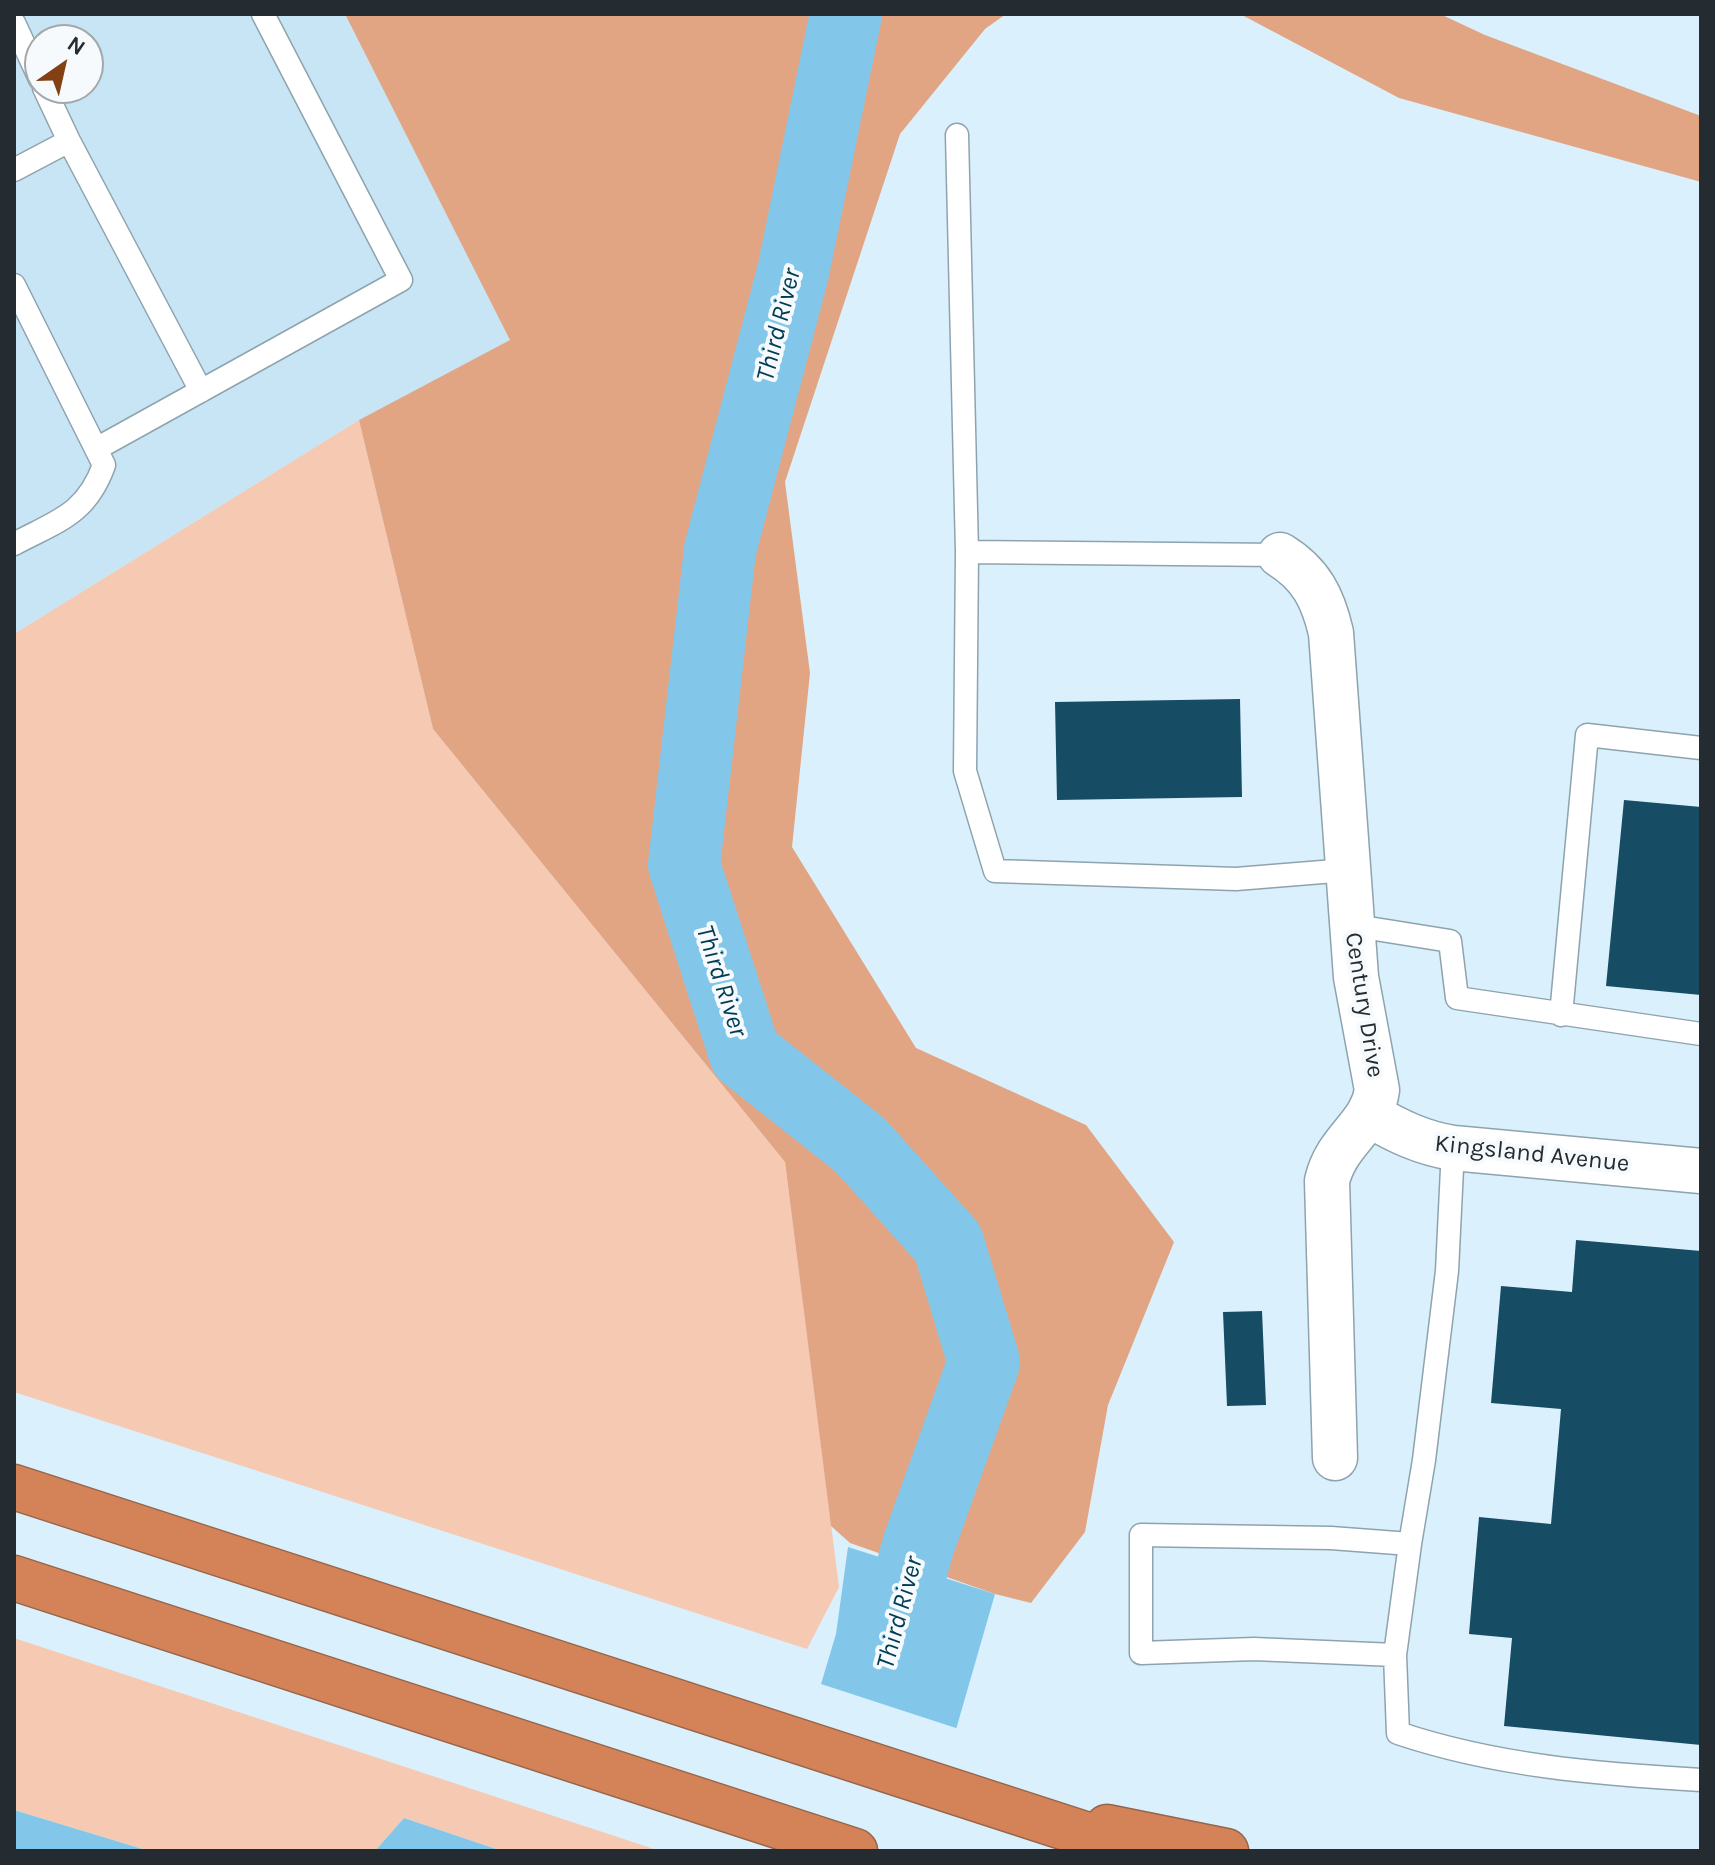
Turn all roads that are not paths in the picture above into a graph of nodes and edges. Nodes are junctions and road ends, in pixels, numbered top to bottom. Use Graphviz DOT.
graph roads {
  1 [pos="263,14"];
  2 [pos="14,23"];
  3 [pos="24,45"];
  4 [pos="52,104"];
  5 [pos="957,135"];
  6 [pos="69,141"];
  7 [pos="14,170"];
  8 [pos="14,285"];
  9 [pos="201,391"];
  10 [pos="96,449"];
  11 [pos="14,544"];
  12 [pos="967,552"];
  13 [pos="1280,555"];
  14 [pos="1701,748"];
  15 [pos="1347,870"];
  16 [pos="1352,931"];
  17 [pos="1561,1015"];
  18 [pos="1701,1034"];
  19 [pos="1370,1115"];
  20 [pos="1453,1148"];
  21 [pos="1701,1171"];
  22 [pos="1335,1458"];
  23 [pos="14,1487"];
  24 [pos="1410,1544"];
  25 [pos="14,1578"];
  26 [pos="1395,1655"];
  27 [pos="1701,1780"];
  28 [pos="985,1801"];
  29 [pos="855,1851"];
  30 [pos="1137,1851"];
  31 [pos="1226,1851"];
  1 -- 9 [label="lane"];
  2 -- 3 [label="lane"];
  4 -- 6 [label="lane"];
  5 -- 12 [label="lane"];
  6 -- 7 [label="lane"];
  6 -- 9 [label="lane"];
  8 -- 10 [label="lane"];
  9 -- 10 [label="lane"];
  10 -- 11 [label="lane"];
  12 -- 13 [label="lane"];
  12 -- 15 [label="lane"];
  13 -- 15 [label="street, Century Drive"];
  14 -- 17 [label="lane"];
  15 -- 16 [label="street, Century Drive"];
  16 -- 17 [label="lane"];
  16 -- 19 [label="street, Century Drive"];
  17 -- 18 [label="lane"];
  19 -- 20 [label="street, Kingsland Avenue"];
  19 -- 22 [label="street"];
  20 -- 21 [label="street, Kingsland Avenue"];
  20 -- 24 [label="lane"];
  23 -- 28 [label="highway"];
  24 -- 26 [label="lane"];
  24 -- 26 [label="lane"];
  25 -- 29 [label="highway"];
  26 -- 27 [label="lane"];
  28 -- 30 [label="highway"];
  28 -- 31 [label="highway"];
}
